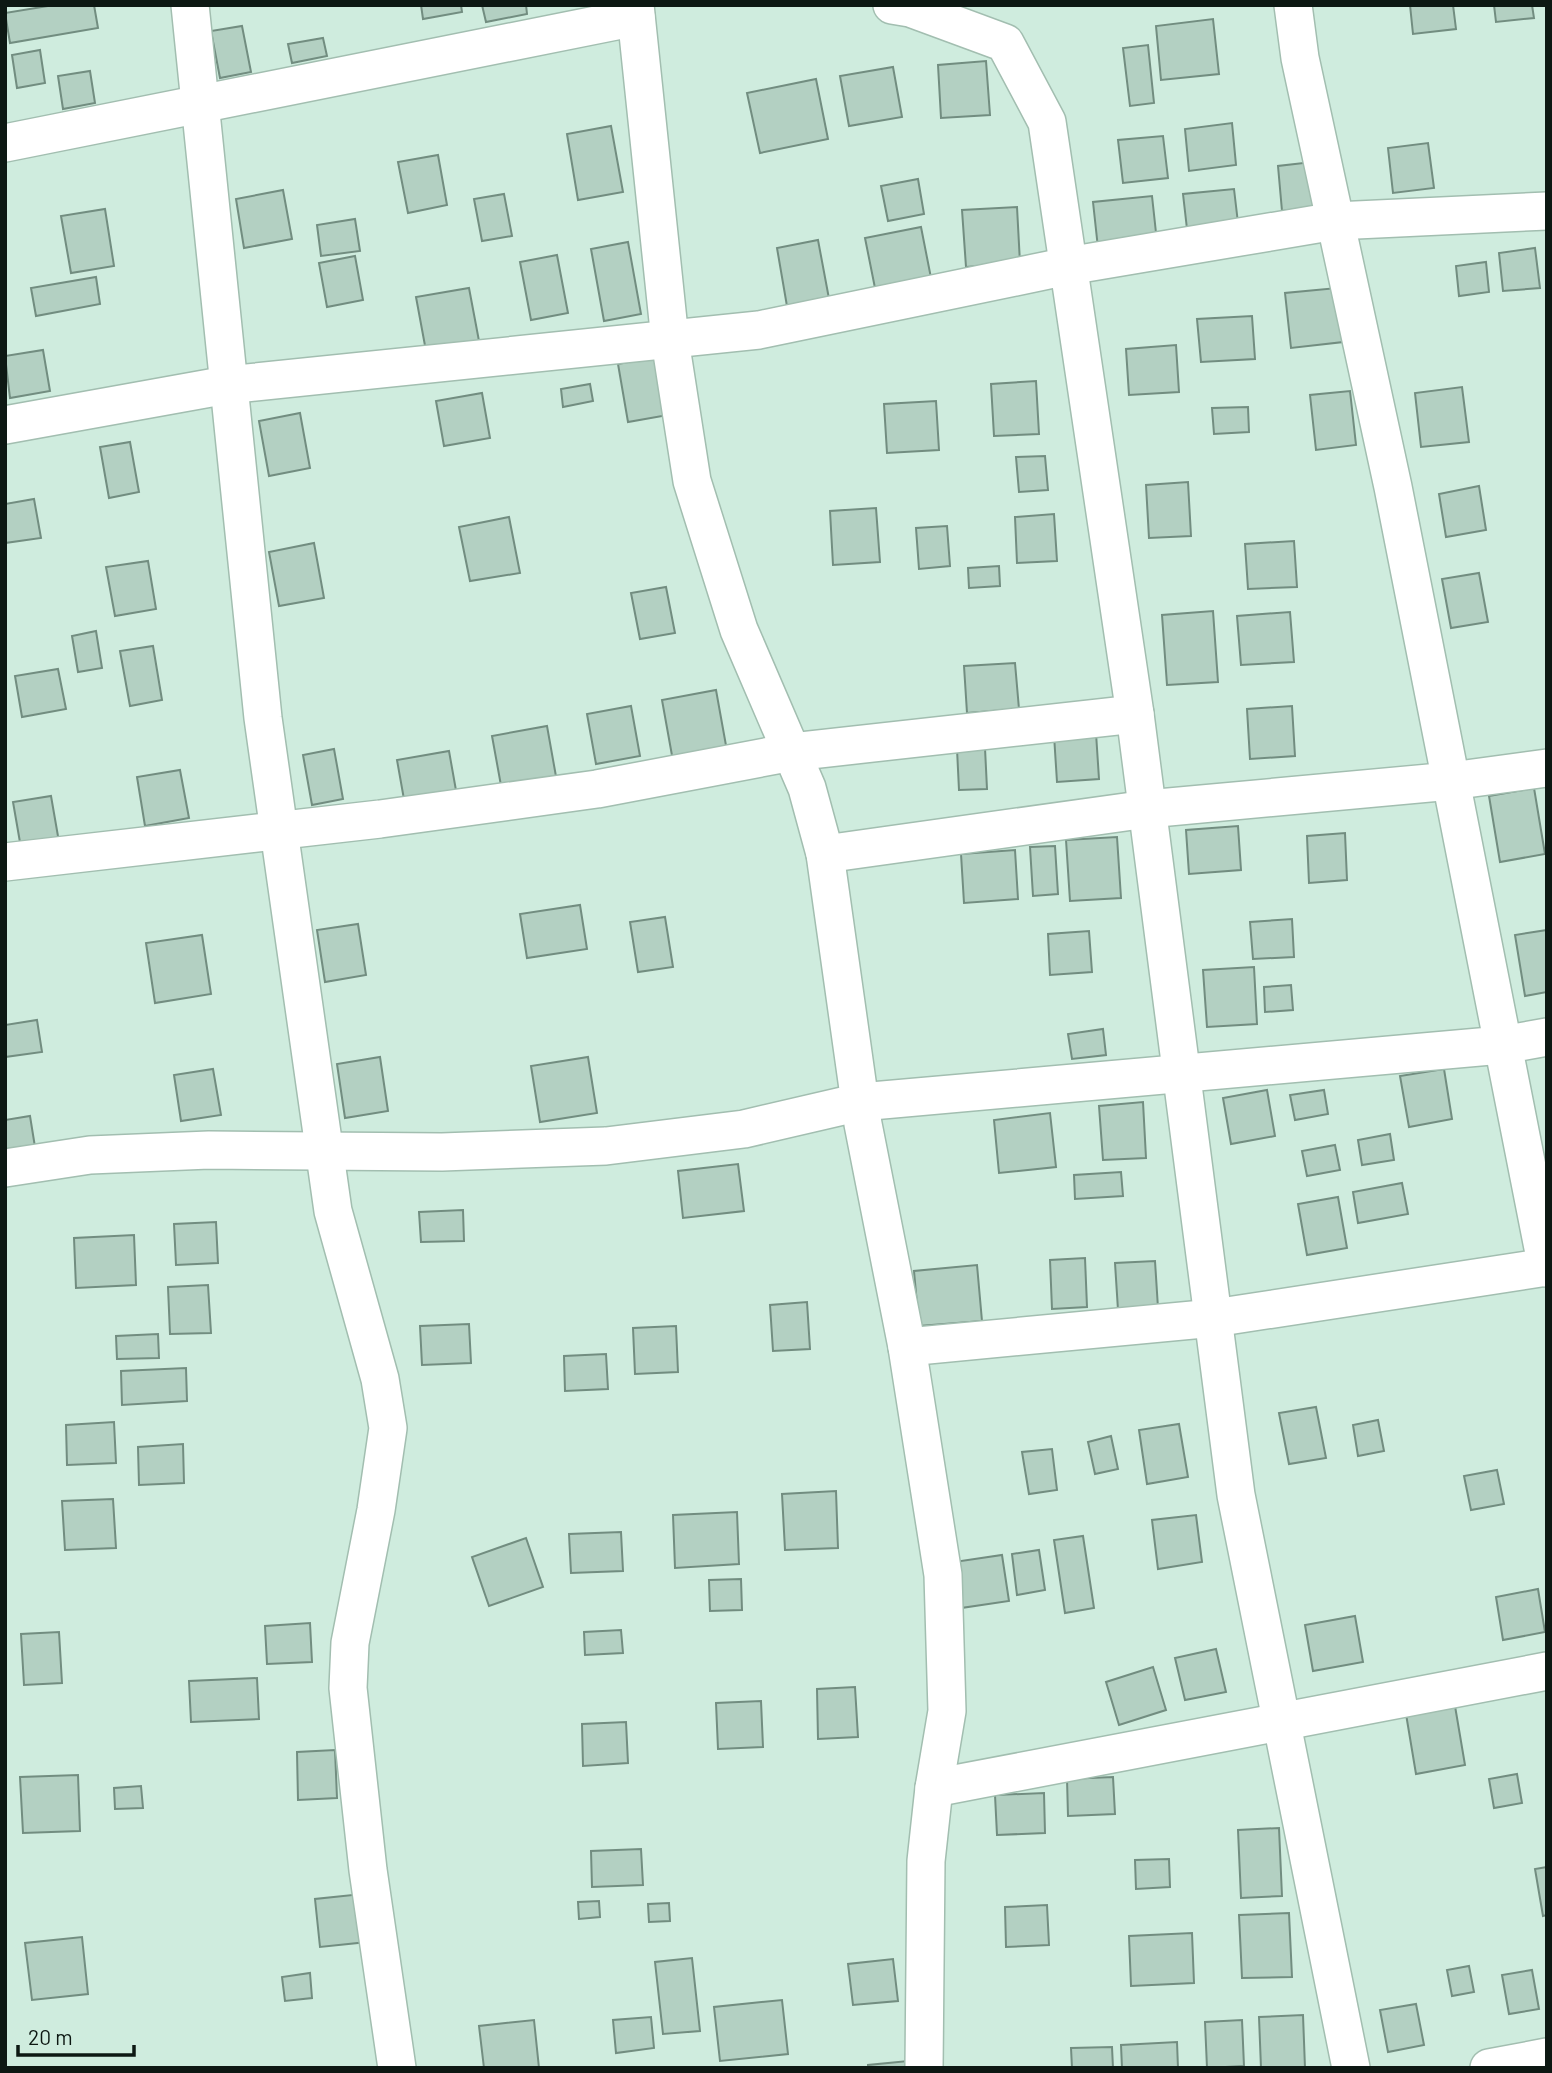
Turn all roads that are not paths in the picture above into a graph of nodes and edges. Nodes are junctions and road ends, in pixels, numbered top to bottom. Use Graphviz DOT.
graph roads {
  1 [pos="190,5"];
  2 [pos="892,5"];
  3 [pos="1293,5"];
  4 [pos="636,11"];
  5 [pos="199,106"];
  6 [pos="5,143"];
  7 [pos="1547,211"];
  8 [pos="1335,221"];
  9 [pos="1068,266"];
  10 [pos="670,340"];
  11 [pos="227,385"];
  12 [pos="5,425"];
  13 [pos="1135,715"];
  14 [pos="792,752"];
  15 [pos="1547,768"];
  16 [pos="1451,781"];
  17 [pos="1147,809"];
  18 [pos="279,831"];
  19 [pos="825,854"];
  20 [pos="5,862"];
  21 [pos="1547,1037"];
  22 [pos="1502,1045"];
  23 [pos="1182,1076"];
  24 [pos="860,1102"];
  25 [pos="325,1152"];
  26 [pos="5,1168"];
  27 [pos="1547,1267"];
  28 [pos="1214,1318"];
  29 [pos="907,1347"];
  30 [pos="1547,1671"];
  31 [pos="1282,1723"];
  32 [pos="934,1788"];
  33 [pos="1547,2057"];
  34 [pos="397,2068"];
  35 [pos="924,2068"];
  36 [pos="1351,2068"];
  37 [pos="1489,2068"];
  1 -- 5 [label="street"];
  2 -- 9 [label="street"];
  3 -- 8 [label="street"];
  4 -- 5 [label="street"];
  4 -- 10 [label="street"];
  5 -- 6 [label="street"];
  5 -- 11 [label="street"];
  7 -- 8 [label="street"];
  8 -- 9 [label="street"];
  8 -- 16 [label="street"];
  9 -- 10 [label="street"];
  9 -- 13 [label="street"];
  10 -- 11 [label="street"];
  10 -- 14 [label="street"];
  11 -- 12 [label="street"];
  11 -- 18 [label="street"];
  13 -- 14 [label="street"];
  13 -- 17 [label="street"];
  14 -- 18 [label="street"];
  14 -- 19 [label="street"];
  15 -- 16 [label="street"];
  16 -- 17 [label="street"];
  16 -- 22 [label="street"];
  17 -- 19 [label="street"];
  17 -- 23 [label="street"];
  18 -- 20 [label="street"];
  18 -- 25 [label="street"];
  19 -- 24 [label="street"];
  21 -- 22 [label="street"];
  22 -- 23 [label="street"];
  22 -- 27 [label="street"];
  23 -- 24 [label="street"];
  23 -- 28 [label="street"];
  24 -- 25 [label="street"];
  24 -- 29 [label="street"];
  25 -- 26 [label="street"];
  25 -- 34 [label="street"];
  27 -- 28 [label="street"];
  28 -- 29 [label="street"];
  28 -- 31 [label="street"];
  29 -- 32 [label="street"];
  30 -- 31 [label="street"];
  31 -- 32 [label="street"];
  31 -- 36 [label="street"];
  32 -- 35 [label="street"];
  33 -- 37 [label="street"];
}
